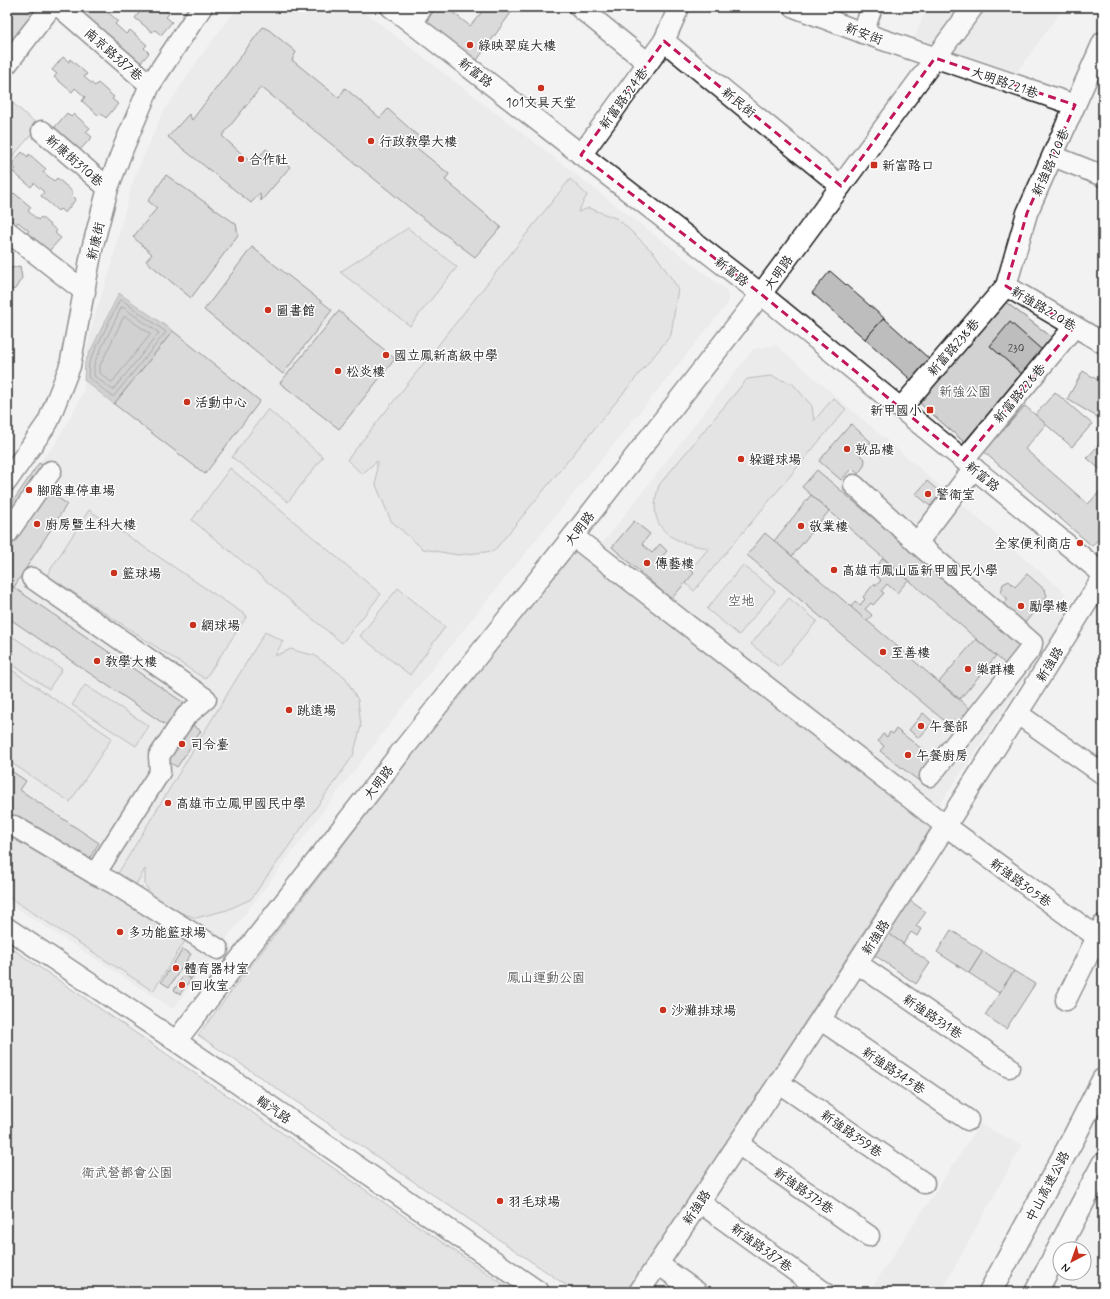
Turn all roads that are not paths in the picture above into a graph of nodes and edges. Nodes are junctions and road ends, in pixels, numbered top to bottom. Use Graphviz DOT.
graph roads {
  1 [pos="51,7"];
  2 [pos="60,7"];
  3 [pos="202,7"];
  4 [pos="391,7"];
  5 [pos="579,7"];
  6 [pos="679,7"];
  7 [pos="794,7"];
  8 [pos="872,7"];
  9 [pos="973,7"];
  10 [pos="417,15"];
  11 [pos="863,33"];
  12 [pos="664,41"];
  13 [pos="1103,42"];
  14 [pos="935,58"];
  15 [pos="648,63"];
  16 [pos="7,64"];
  17 [pos="150,85"];
  18 [pos="1075,105"];
  19 [pos="42,131"];
  20 [pos="581,155"];
  21 [pos="1052,156"];
  22 [pos="1103,176"];
  23 [pos="841,186"];
  24 [pos="108,188"];
  25 [pos="7,232"];
  26 [pos="1006,286"];
  27 [pos="85,292"];
  28 [pos="762,294"];
  29 [pos="1074,326"];
  30 [pos="1103,343"];
  31 [pos="901,408"];
  32 [pos="969,464"];
  33 [pos="10,469"];
  34 [pos="51,471"];
  35 [pos="854,484"];
  36 [pos="7,534"];
  37 [pos="573,536"];
  38 [pos="917,543"];
  39 [pos="1103,574"];
  40 [pos="1103,577"];
  41 [pos="32,578"];
  42 [pos="1018,714"];
  43 [pos="1103,774"];
  44 [pos="930,776"];
  45 [pos="946,826"];
  46 [pos="7,828"];
  47 [pos="95,874"];
  48 [pos="7,928"];
  49 [pos="1100,931"];
  50 [pos="218,949"];
  51 [pos="858,964"];
  52 [pos="1066,1000"];
  53 [pos="821,1020"];
  54 [pos="176,1041"];
  55 [pos="1009,1067"];
  56 [pos="1103,1080"];
  57 [pos="779,1083"];
  58 [pos="968,1120"];
  59 [pos="738,1144"];
  60 [pos="1103,1164"];
  61 [pos="924,1184"];
  62 [pos="699,1202"];
  63 [pos="869,1236"];
  64 [pos="658,1264"];
  65 [pos="539,1292"];
  66 [pos="639,1292"];
  67 [pos="697,1292"];
  68 [pos="824,1292"];
  69 [pos="990,1292"];
  70 [pos="1036,1292"];
  1 -- 16 [label="street"];
  2 -- 17 [label="street, 南京路387巷"];
  3 -- 17 [label="street, 新康街"];
  4 -- 10 [label="street, 新富路"];
  5 -- 15 [label="street"];
  6 -- 12 [label="street"];
  7 -- 11 [label="street, 新安街"];
  8 -- 11 [label="street"];
  9 -- 14 [label="street, 大明路"];
  10 -- 20 [label="street, 新富路"];
  11 -- 14 [label="street, 新安街"];
  12 -- 15 [label="street, 新富路324巷"];
  12 -- 23 [label="street, 新民街"];
  13 -- 18 [label="street, 新強路120巷"];
  14 -- 18 [label="street, 大明路221巷"];
  14 -- 23 [label="street, 大明路"];
  15 -- 20 [label="street, 新富路324巷"];
  17 -- 24 [label="street, 新康街"];
  18 -- 21 [label="street, 新強路120巷"];
  19 -- 24 [label="street, 新康街310巷"];
  20 -- 28 [label="street, 新富路"];
  21 -- 22 [label="street"];
  21 -- 26 [label="street, 新強路120巷"];
  23 -- 28 [label="street, 大明路"];
  24 -- 27 [label="street, 新康街"];
  25 -- 27 [label="street"];
  26 -- 29 [label="street, 新強路220巷"];
  26 -- 31 [label="street, 新富路238巷"];
  27 -- 33 [label="street, 新康街"];
  28 -- 31 [label="street, 新富路"];
  28 -- 37 [label="street, 大明路"];
  29 -- 30 [label="street, 新強路220巷"];
  29 -- 32 [label="street, 新富路228巷"];
  31 -- 32 [label="street, 新富路"];
  32 -- 38 [label="street, 新富路228巷"];
  32 -- 39 [label="street, 新富路"];
  34 -- 36 [label="street"];
  35 -- 38 [label="street"];
  37 -- 45 [label="street, 新強路305巷"];
  37 -- 54 [label="street, 大明路"];
  38 -- 44 [label="street"];
  40 -- 42 [label="street, 新強路"];
  41 -- 47 [label="street"];
  42 -- 43 [label="street"];
  42 -- 45 [label="street, 新強路"];
  45 -- 49 [label="street, 新強路305巷"];
  45 -- 51 [label="street, 新強路"];
  46 -- 47 [label="street"];
  47 -- 50 [label="street"];
  48 -- 54 [label="street, 輜汽路"];
  49 -- 52 [label="street"];
  51 -- 53 [label="street, 新強路"];
  51 -- 55 [label="street, 新強路331巷"];
  53 -- 57 [label="street, 新強路"];
  53 -- 58 [label="street, 新強路345巷"];
  54 -- 65 [label="street, 輜汽路"];
  56 -- 69 [label="highway, 中山高速公路"];
  57 -- 59 [label="street, 新強路"];
  57 -- 61 [label="street, 新強路359巷"];
  59 -- 62 [label="street, 新強路"];
  59 -- 63 [label="street, 新強路373巷"];
  60 -- 70 [label="highway"];
  62 -- 64 [label="street, 新強路"];
  62 -- 68 [label="street, 新強路387巷"];
  64 -- 66 [label="street, 新強路"];
  64 -- 67 [label="street"];
}
